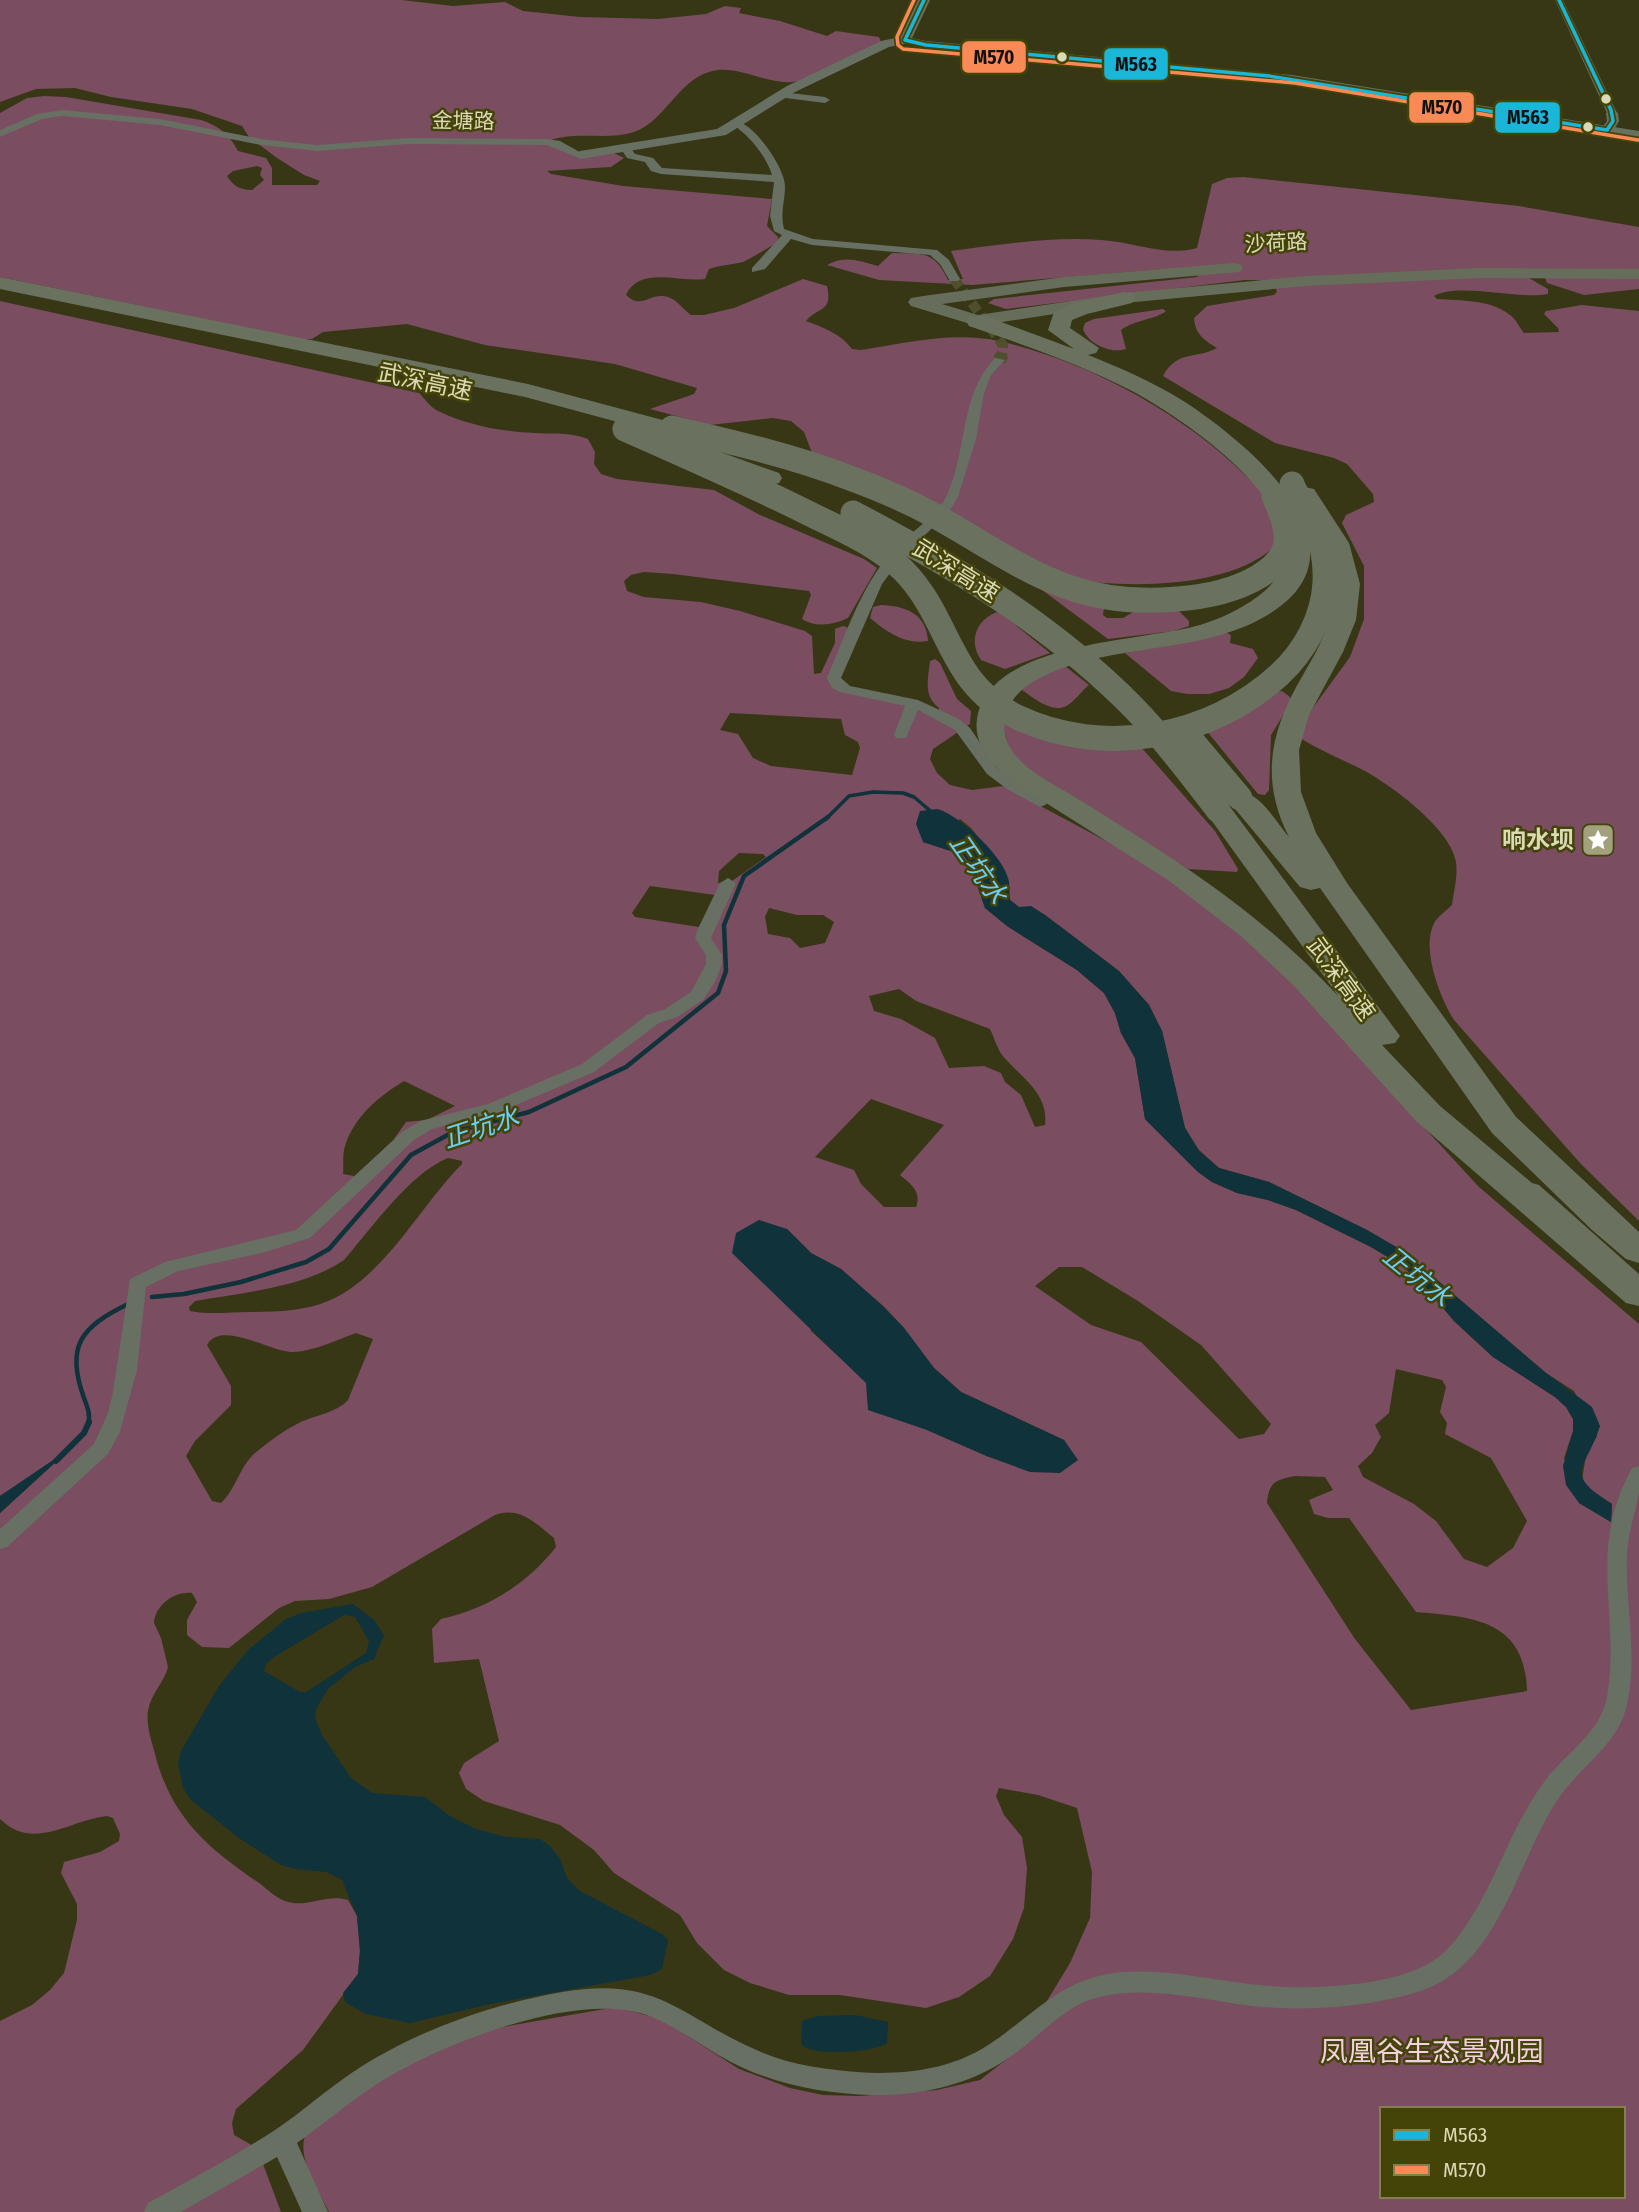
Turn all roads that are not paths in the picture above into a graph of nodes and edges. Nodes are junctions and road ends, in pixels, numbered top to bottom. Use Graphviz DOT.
graph roads {
  1 [pos="924,0"];
  2 [pos="1559,0"];
  3 [pos="905,40"];
  4 [pos="781,94"];
  5 [pos="825,100"];
  6 [pos="737,123"];
  7 [pos="1610,123"];
  8 [pos="1639,133"];
  9 [pos="0,134"];
  10 [pos="626,149"];
  11 [pos="580,155"];
  12 [pos="779,179"];
  13 [pos="789,236"];
  14 [pos="1639,268"];
  15 [pos="756,270"];
  16 [pos="1639,274"];
  17 [pos="954,279"];
  18 [pos="0,283"];
  19 [pos="0,293"];
  20 [pos="1124,298"];
  21 [pos="937,299"];
  22 [pos="987,319"];
  23 [pos="1093,350"];
  24 [pos="999,360"];
  25 [pos="490,389"];
  26 [pos="636,425"];
  27 [pos="672,428"];
  28 [pos="1283,490"];
  29 [pos="913,703"];
  30 [pos="901,735"];
  31 [pos="1040,802"];
  32 [pos="1229,804"];
  33 [pos="728,883"];
  34 [pos="1504,1125"];
  35 [pos="1542,1209"];
  36 [pos="1639,1251"];
  37 [pos="1639,1294"];
  38 [pos="1639,1474"];
  39 [pos="0,1541"];
  40 [pos="282,2140"];
  41 [pos="157,2212"];
  42 [pos="315,2212"];
  1 -- 3 [label="main road"];
  2 -- 7 [label="street"];
  3 -- 4 [label="street, 金塘路"];
  3 -- 7 [label="main road"];
  4 -- 5 [label="street"];
  4 -- 6 [label="street, 金塘路"];
  6 -- 10 [label="street, 金塘路"];
  6 -- 12 [label="street"];
  7 -- 8 [label="main road"];
  9 -- 11 [label="street, 金塘路"];
  10 -- 11 [label="street, 金塘路"];
  10 -- 12 [label="street"];
  12 -- 13 [label="street"];
  13 -- 15 [label="street"];
  13 -- 17 [label="street"];
  14 -- 21 [label="main road, 沙荷路"];
  16 -- 20 [label="main road, 沙荷路"];
  18 -- 25 [label="highway, 武深高速"];
  19 -- 25 [label="highway, 武深高速"];
  20 -- 22 [label="main road, 沙荷路"];
  20 -- 23 [label="highway"];
  21 -- 22 [label="main road"];
  21 -- 22 [label="main road, 沙荷路"];
  22 -- 23 [label="highway"];
  22 -- 28 [label="highway"];
  23 -- 28 [label="highway"];
  24 -- 29 [label="street"];
  25 -- 26 [label="highway, 武深高速"];
  26 -- 27 [label="highway, 武深高速"];
  26 -- 28 [label="highway, bridge"];
  26 -- 32 [label="highway, 武深高速, bridge"];
  27 -- 28 [label="highway, bridge"];
  27 -- 32 [label="highway, 武深高速, bridge"];
  28 -- 34 [label="highway"];
  28 -- 35 [label="highway"];
  29 -- 30 [label="street"];
  29 -- 31 [label="street"];
  32 -- 34 [label="highway, 武深高速"];
  32 -- 35 [label="highway, 武深高速"];
  33 -- 39 [label="street"];
  34 -- 36 [label="highway, 武深高速"];
  35 -- 37 [label="highway, 武深高速"];
  38 -- 40 [label="street"];
  40 -- 41 [label="street"];
  40 -- 42 [label="street"];
}
